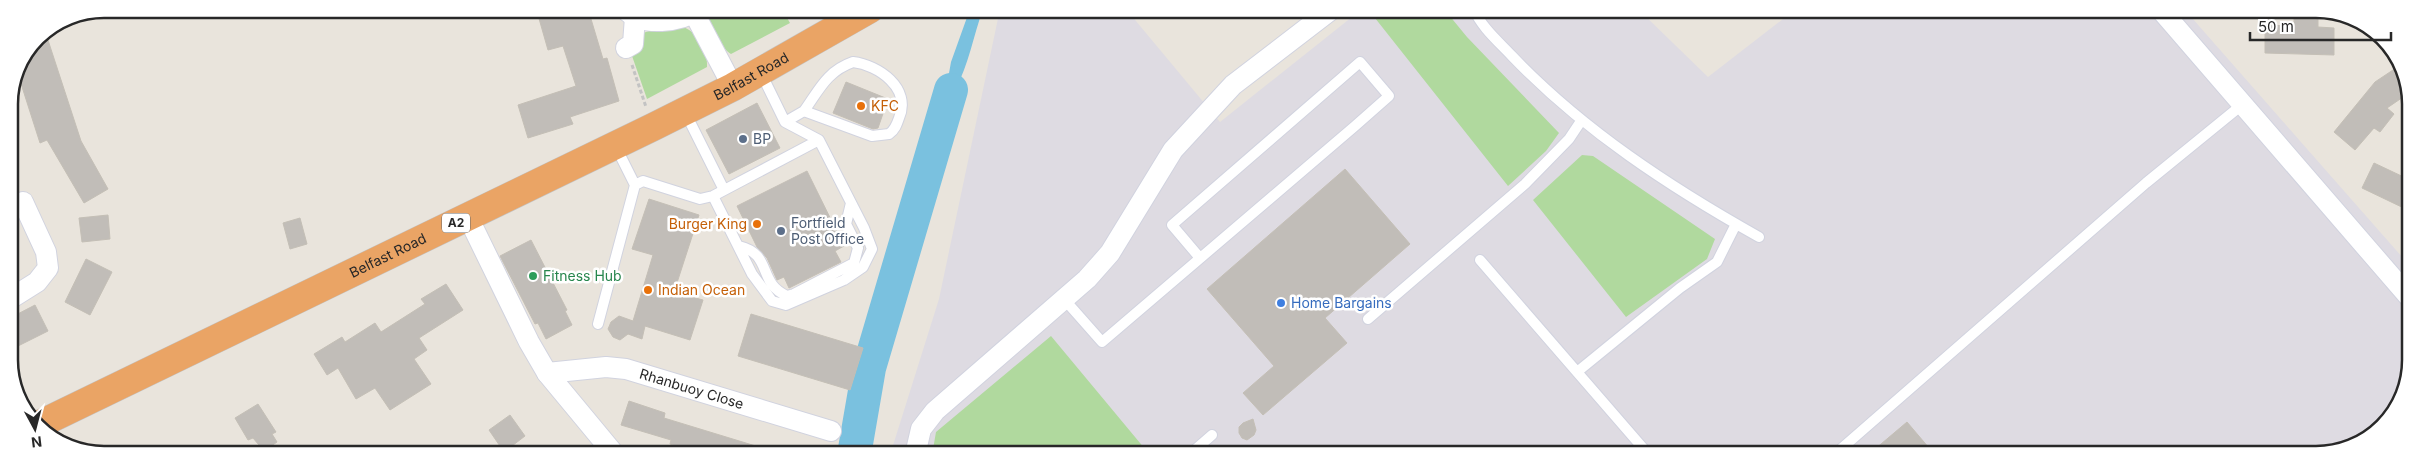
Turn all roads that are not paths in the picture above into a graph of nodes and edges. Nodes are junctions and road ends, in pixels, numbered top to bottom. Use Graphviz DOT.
graph roads {
  1 [pos="630,18"];
  2 [pos="654,18"];
  3 [pos="671,18"];
  4 [pos="700,18"];
  5 [pos="854,18"];
  6 [pos="1320,18"];
  7 [pos="1478,18"];
  8 [pos="2168,18"];
  9 [pos="626,48"];
  10 [pos="760,72"];
  11 [pos="733,87"];
  12 [pos="2243,104"];
  13 [pos="684,111"];
  14 [pos="804,111"];
  15 [pos="1581,121"];
  16 [pos="785,122"];
  17 [pos="819,140"];
  18 [pos="616,146"];
  19 [pos="635,185"];
  20 [pos="724,190"];
  21 [pos="713,196"];
  22 [pos="23,202"];
  23 [pos="468,217"];
  24 [pos="1736,224"];
  25 [pos="1759,237"];
  26 [pos="1200,258"];
  27 [pos="1480,260"];
  28 [pos="2402,289"];
  29 [pos="18,294"];
  30 [pos="1064,300"];
  31 [pos="1368,319"];
  32 [pos="598,324"];
  33 [pos="1577,372"];
  34 [pos="548,373"];
  35 [pos="60,414"];
  36 [pos="832,431"];
  37 [pos="1212,435"];
  38 [pos="608,446"];
  39 [pos="917,446"];
  40 [pos="1199,446"];
  41 [pos="1640,446"];
  42 [pos="1844,446"];
  1 -- 9 [label="street"];
  2 -- 3 [label="street"];
  4 -- 11 [label="street"];
  5 -- 10 [label="highway, Belfast Road / A2"];
  6 -- 30 [label="street"];
  7 -- 15 [label="lane"];
  8 -- 12 [label="street"];
  10 -- 11 [label="highway, Belfast Road / A2"];
  10 -- 16 [label="lane"];
  11 -- 13 [label="highway, Belfast Road / A2"];
  12 -- 28 [label="street"];
  12 -- 42 [label="lane"];
  13 -- 18 [label="highway, Belfast Road / A2"];
  13 -- 20 [label="lane"];
  14 -- 14 [label="lane"];
  14 -- 16 [label="lane"];
  15 -- 24 [label="lane"];
  15 -- 31 [label="lane"];
  16 -- 17 [label="lane"];
  17 -- 20 [label="lane"];
  17 -- 21 [label="lane"];
  18 -- 19 [label="lane"];
  18 -- 23 [label="highway, Belfast Road / A2"];
  19 -- 21 [label="lane"];
  19 -- 32 [label="lane"];
  20 -- 21 [label="lane"];
  22 -- 29 [label="street"];
  23 -- 34 [label="street"];
  23 -- 35 [label="highway, Belfast Road / A2"];
  24 -- 25 [label="lane"];
  24 -- 33 [label="lane"];
  26 -- 26 [label="lane"];
  26 -- 30 [label="lane"];
  27 -- 33 [label="lane"];
  30 -- 39 [label="street"];
  33 -- 41 [label="lane"];
  34 -- 36 [label="street, Rhanbuoy Close"];
  34 -- 38 [label="street"];
  37 -- 40 [label="lane"];
}
